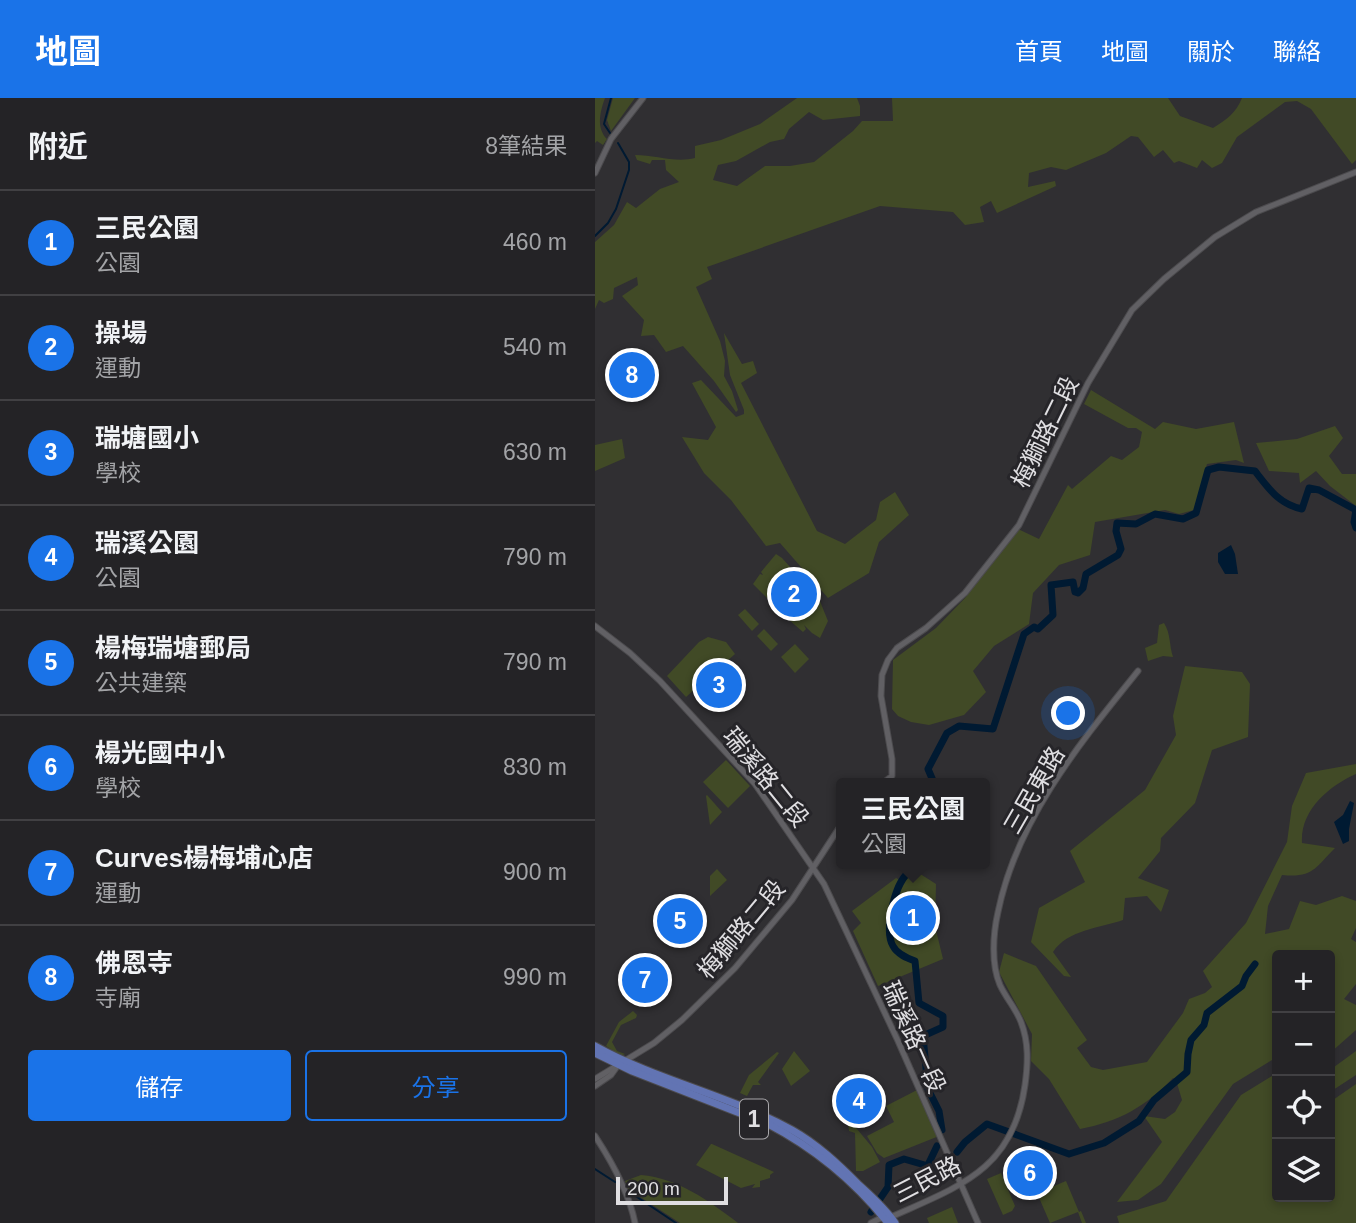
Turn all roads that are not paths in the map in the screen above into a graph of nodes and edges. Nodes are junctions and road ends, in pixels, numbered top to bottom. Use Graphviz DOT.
graph roads {
  1 [pos="643,98"];
  2 [pos="1356,172"];
  3 [pos="595,173"];
  4 [pos="595,626"];
  5 [pos="1138,671"];
  6 [pos="889,778"];
  7 [pos="836,833"];
  8 [pos="813,869"];
  9 [pos="595,1046"];
  10 [pos="595,1052"];
  11 [pos="622,1064"];
  12 [pos="609,1073"];
  13 [pos="595,1079"];
  14 [pos="595,1086"];
  15 [pos="1023,1102"];
  16 [pos="595,1136"];
  17 [pos="962,1185"];
  18 [pos="889,1220"];
  19 [pos="635,1223"];
  20 [pos="871,1223"];
  21 [pos="978,1223"];
  1 -- 3 [label="street"];
  2 -- 6 [label="street, 梅獅路二段"];
  4 -- 8 [label="street, 瑞溪路二段"];
  5 -- 15 [label="street, 三民東路"];
  7 -- 8 [label="street, 梅獅路二段"];
  8 -- 11 [label="street, 梅獅路二段"];
  8 -- 17 [label="street, 瑞溪路一段"];
  9 -- 11 [label="main road, 1"];
  10 -- 11 [label="main road, 1"];
  11 -- 12 [label="street, 梅獅路二段"];
  11 -- 18 [label="main road, 1"];
  12 -- 13 [label="street"];
  12 -- 14 [label="street"];
  15 -- 17 [label="street, 三民路"];
  16 -- 19 [label="street"];
  17 -- 18 [label="street, 三民路"];
  17 -- 21 [label="street, 瑞溪路一段"];
  18 -- 20 [label="street, 三民路"];
}
